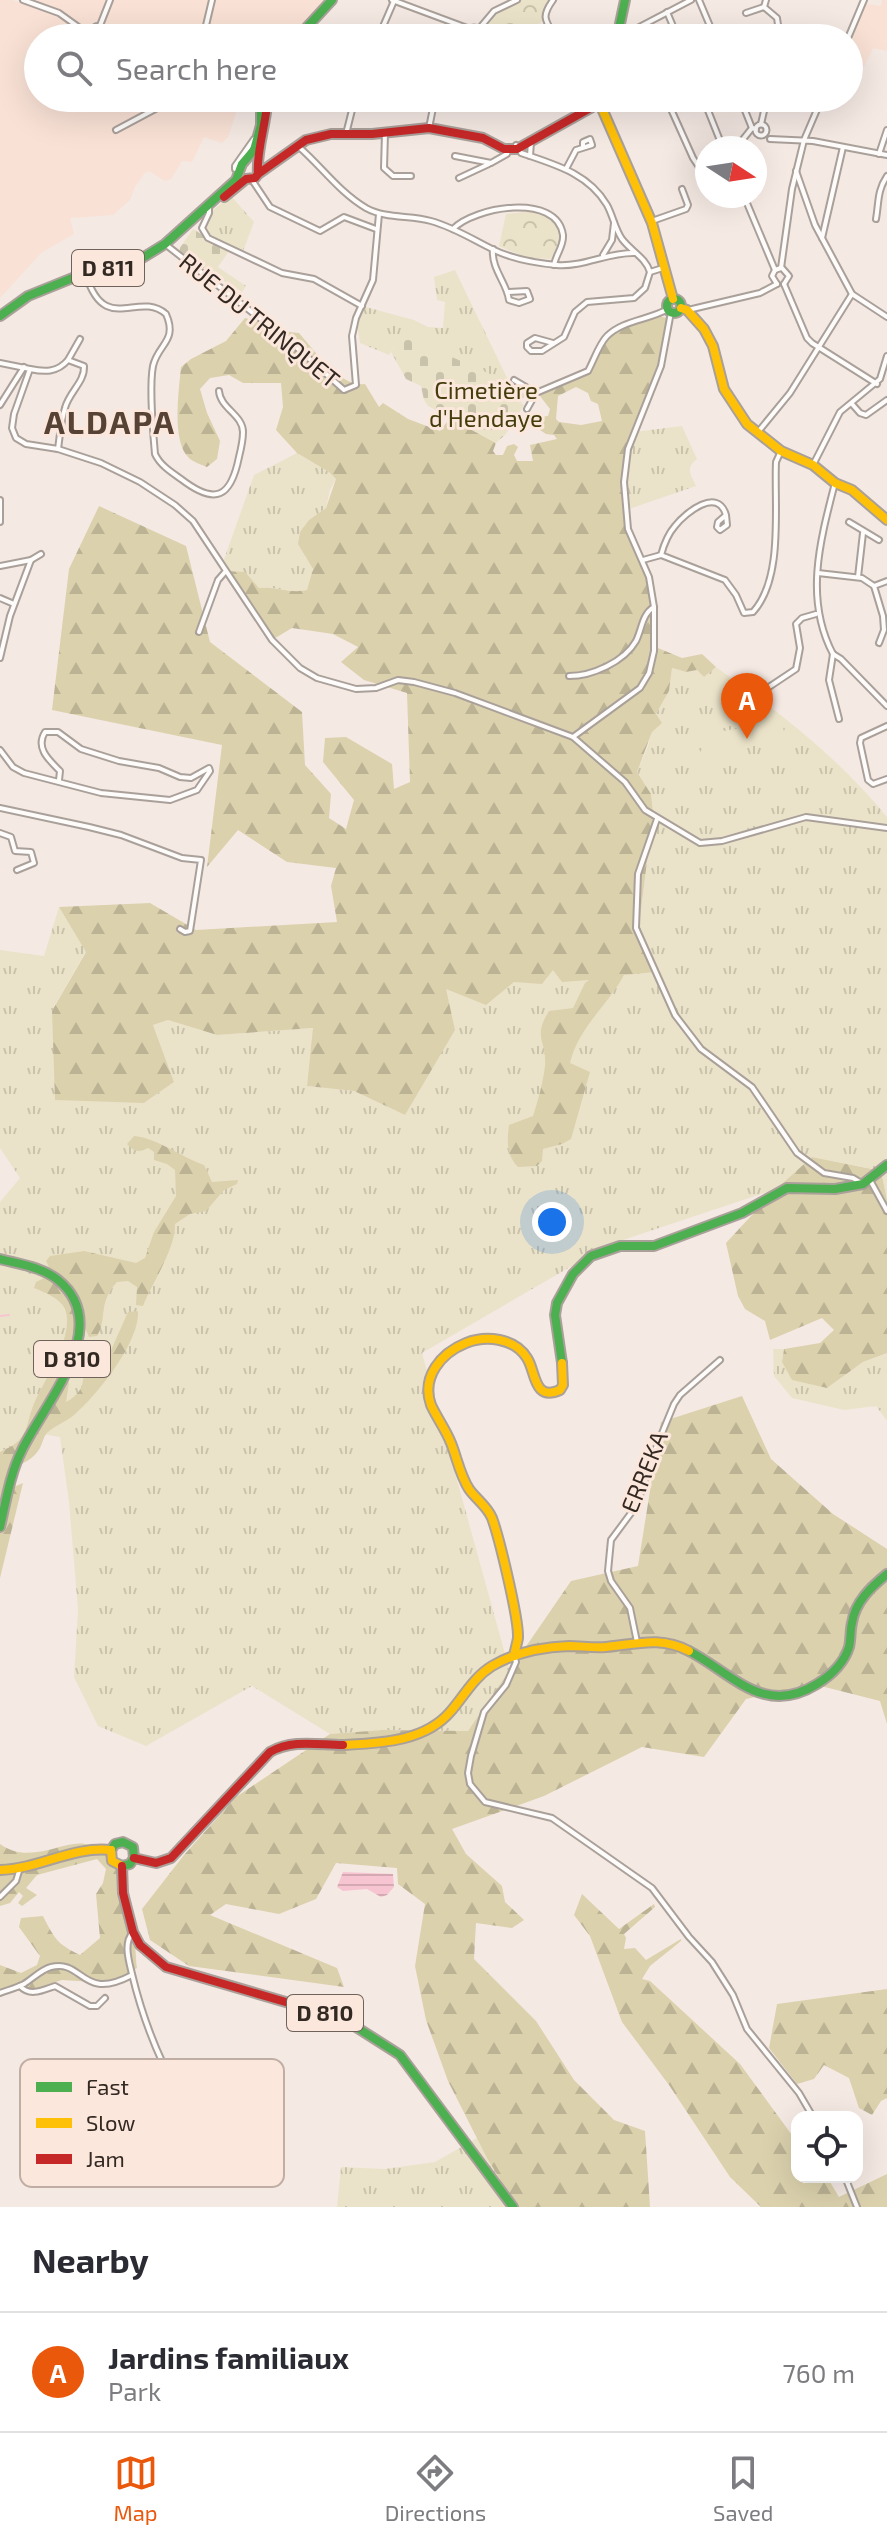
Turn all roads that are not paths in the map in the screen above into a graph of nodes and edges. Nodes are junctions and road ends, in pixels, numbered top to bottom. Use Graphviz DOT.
graph roads {
  1 [pos="23,0"];
  2 [pos="110,0"];
  3 [pos="212,0"];
  4 [pos="335,0"];
  5 [pos="393,0"];
  6 [pos="517,0"];
  7 [pos="553,0"];
  8 [pos="625,0"];
  9 [pos="691,0"];
  10 [pos="699,0"];
  11 [pos="766,0"];
  12 [pos="864,0"];
  13 [pos="764,7"];
  14 [pos="667,12"];
  15 [pos="746,13"];
  16 [pos="78,24"];
  17 [pos="99,24"];
  18 [pos="206,24"];
  19 [pos="311,24"];
  20 [pos="315,24"];
  21 [pos="384,24"];
  22 [pos="457,24"];
  23 [pos="483,24"];
  24 [pos="548,24"];
  25 [pos="620,24"];
  26 [pos="645,24"];
  27 [pos="672,24"];
  28 [pos="709,24"];
  29 [pos="778,24"];
  30 [pos="854,24"];
  31 [pos="150,112"];
  32 [pos="261,112"];
  33 [pos="261,112"];
  34 [pos="352,112"];
  35 [pos="432,112"];
  36 [pos="582,112"];
  37 [pos="598,112"];
  38 [pos="672,112"];
  39 [pos="709,112"];
  40 [pos="747,112"];
  41 [pos="764,112"];
  42 [pos="816,112"];
  43 [pos="262,118"];
  44 [pos="761,124"];
  45 [pos="429,128"];
  46 [pos="754,128"];
  47 [pos="116,130"];
  48 [pos="887,130"];
  49 [pos="385,133"];
  50 [pos="346,134"];
  51 [pos="764,134"];
  52 [pos="718,136"];
  53 [pos="747,136"];
  54 [pos="533,139"];
  55 [pos="804,140"];
  56 [pos="297,145"];
  57 [pos="583,146"];
  58 [pos="843,147"];
  59 [pos="512,148"];
  60 [pos="879,154"];
  61 [pos="887,155"];
  62 [pos="455,156"];
  63 [pos="530,156"];
  64 [pos="695,161"];
  65 [pos="491,163"];
  66 [pos="566,169"];
  67 [pos="250,171"];
  68 [pos="796,171"];
  69 [pos="411,176"];
  70 [pos="887,176"];
  71 [pos="459,178"];
  72 [pos="682,189"];
  73 [pos="209,206"];
  74 [pos="750,208"];
  75 [pos="379,214"];
  76 [pos="876,219"];
  77 [pos="652,221"];
  78 [pos="614,222"];
  79 [pos="376,229"];
  80 [pos="453,229"];
  81 [pos="822,239"];
  82 [pos="165,244"];
  83 [pos="493,249"];
  84 [pos="635,253"];
  85 [pos="601,257"];
  86 [pos="554,265"];
  87 [pos="667,266"];
  88 [pos="778,269"];
  89 [pos="650,272"];
  90 [pos="86,273"];
  91 [pos="777,284"];
  92 [pos="784,284"];
  93 [pos="509,292"];
  94 [pos="852,294"];
  95 [pos="673,299"];
  96 [pos="362,306"];
  97 [pos="684,309"];
  98 [pos="669,310"];
  99 [pos="0,316"];
  100 [pos="887,317"];
  101 [pos="80,339"];
  102 [pos="553,343"];
  103 [pos="819,347"];
  104 [pos="887,356"];
  105 [pos="68,360"];
  106 [pos="0,363"];
  107 [pos="27,368"];
  108 [pos="514,380"];
  109 [pos="877,384"];
  110 [pos="219,391"];
  111 [pos="536,393"];
  112 [pos="887,400"];
  113 [pos="852,404"];
  114 [pos="0,405"];
  115 [pos="527,409"];
  116 [pos="757,434"];
  117 [pos="58,449"];
  118 [pos="781,451"];
  119 [pos="813,465"];
  120 [pos="835,483"];
  121 [pos="0,500"];
  122 [pos="726,515"];
  123 [pos="887,520"];
  124 [pos="0,522"];
  125 [pos="849,522"];
  126 [pos="863,533"];
  127 [pos="879,540"];
  128 [pos="41,554"];
  129 [pos="661,555"];
  130 [pos="31,560"];
  131 [pos="642,560"];
  132 [pos="0,566"];
  133 [pos="225,571"];
  134 [pos="818,573"];
  135 [pos="858,577"];
  136 [pos="887,581"];
  137 [pos="874,586"];
  138 [pos="0,598"];
  139 [pos="14,604"];
  140 [pos="654,607"];
  141 [pos="817,613"];
  142 [pos="199,632"];
  143 [pos="879,643"];
  144 [pos="833,654"];
  145 [pos="0,658"];
  146 [pos="569,676"];
  147 [pos="763,691"];
  148 [pos="887,706"];
  149 [pos="839,719"];
  150 [pos="887,726"];
  151 [pos="573,737"];
  152 [pos="0,750"];
  153 [pos="887,779"];
  154 [pos="59,780"];
  155 [pos="0,808"];
  156 [pos="657,819"];
  157 [pos="887,828"];
  158 [pos="0,833"];
  159 [pos="17,870"];
  160 [pos="180,929"];
  161 [pos="887,1165"];
  162 [pos="866,1182"];
  163 [pos="887,1211"];
  164 [pos="0,1259"];
  165 [pos="720,1360"];
  166 [pos="0,1527"];
  167 [pos="887,1574"];
  168 [pos="637,1642"];
  169 [pos="514,1656"];
  170 [pos="111,1850"];
  171 [pos="134,1858"];
  172 [pos="122,1866"];
  173 [pos="20,1868"];
  174 [pos="0,1870"];
  175 [pos="0,1897"];
  176 [pos="133,1932"];
  177 [pos="132,1975"];
  178 [pos="20,1986"];
  179 [pos="0,1993"];
  180 [pos="105,1998"];
  181 [pos="162,2059"];
  182 [pos="810,2111"];
  183 [pos="847,2183"];
  184 [pos="513,2207"];
  185 [pos="857,2207"];
  1 -- 16 [label="street"];
  2 -- 17 [label="street"];
  3 -- 18 [label="street"];
  4 -- 19 [label="main road"];
  4 -- 20 [label="main road"];
  5 -- 21 [label="street"];
  5 -- 22 [label="street"];
  6 -- 23 [label="street"];
  7 -- 24 [label="street"];
  8 -- 25 [label="main road"];
  9 -- 14 [label="street"];
  10 -- 28 [label="street"];
  11 -- 13 [label="street"];
  12 -- 30 [label="street"];
  13 -- 15 [label="street"];
  13 -- 29 [label="street"];
  14 -- 26 [label="street"];
  14 -- 27 [label="street"];
  31 -- 47 [label="street"];
  32 -- 43 [label="main road"];
  33 -- 67 [label="main road"];
  34 -- 50 [label="street"];
  35 -- 45 [label="street"];
  36 -- 54 [label="main road"];
  37 -- 77 [label="main road"];
  38 -- 64 [label="street"];
  39 -- 52 [label="street"];
  40 -- 46 [label="street"];
  41 -- 44 [label="street"];
  42 -- 55 [label="street"];
  43 -- 67 [label="main road"];
  43 -- 67 [label="street"];
  44 -- 46 [label="street"];
  44 -- 51 [label="street"];
  45 -- 49 [label="main road"];
  45 -- 59 [label="main road"];
  46 -- 51 [label="street"];
  46 -- 53 [label="street"];
  48 -- 60 [label="street"];
  49 -- 50 [label="main road"];
  49 -- 69 [label="street"];
  50 -- 56 [label="main road"];
  51 -- 55 [label="street"];
  54 -- 59 [label="main road"];
  54 -- 63 [label="street"];
  55 -- 58 [label="street"];
  55 -- 68 [label="street"];
  56 -- 67 [label="main road"];
  56 -- 75 [label="street"];
  57 -- 66 [label="street"];
  58 -- 60 [label="street"];
  58 -- 81 [label="street"];
  59 -- 63 [label="street"];
  59 -- 65 [label="street"];
  60 -- 61 [label="street"];
  62 -- 65 [label="street"];
  63 -- 66 [label="street"];
  65 -- 71 [label="street"];
  66 -- 78 [label="street"];
  67 -- 73 [label="main road, D 811"];
  67 -- 79 [label="street"];
  68 -- 81 [label="street"];
  68 -- 88 [label="street"];
  70 -- 76 [label="street"];
  72 -- 77 [label="street"];
  73 -- 82 [label="main road, D 811"];
  73 -- 96 [label="street"];
  74 -- 88 [label="street"];
  75 -- 79 [label="street"];
  75 -- 80 [label="street"];
  77 -- 87 [label="main road"];
  78 -- 84 [label="street"];
  78 -- 85 [label="street"];
  79 -- 96 [label="street"];
  80 -- 83 [label="street"];
  80 -- 86 [label="street"];
  81 -- 94 [label="street"];
  82 -- 90 [label="main road, D 811"];
  82 -- 96 [label="street, RUE DU TRINQUET"];
  83 -- 86 [label="street"];
  83 -- 93 [label="street"];
  84 -- 85 [label="street"];
  84 -- 89 [label="street"];
  85 -- 86 [label="street"];
  87 -- 89 [label="street"];
  87 -- 95 [label="main road"];
  88 -- 91 [label="street"];
  88 -- 92 [label="street"];
  89 -- 102 [label="street"];
  90 -- 99 [label="main road, D 811"];
  90 -- 110 [label="street"];
  91 -- 92 [label="street"];
  91 -- 97 [label="street"];
  92 -- 103 [label="street"];
  93 -- 93 [label="street"];
  94 -- 100 [label="street"];
  94 -- 103 [label="street"];
  95 -- 97 [label="main road"];
  95 -- 98 [label="main road"];
  97 -- 98 [label="main road"];
  97 -- 116 [label="main road"];
  98 -- 111 [label="street"];
  98 -- 131 [label="street"];
  101 -- 105 [label="street"];
  102 -- 102 [label="street"];
  103 -- 109 [label="street"];
  103 -- 116 [label="street"];
  104 -- 109 [label="street"];
  105 -- 107 [label="street"];
  105 -- 117 [label="street"];
  106 -- 107 [label="street"];
  107 -- 114 [label="street"];
  107 -- 117 [label="street"];
  108 -- 111 [label="street"];
  109 -- 113 [label="street"];
  111 -- 115 [label="street"];
  112 -- 113 [label="street"];
  113 -- 119 [label="street"];
  116 -- 118 [label="main road"];
  117 -- 133 [label="street"];
  118 -- 119 [label="main road"];
  118 -- 129 [label="street"];
  119 -- 120 [label="main road"];
  120 -- 123 [label="main road"];
  120 -- 134 [label="street"];
  121 -- 124 [label="street"];
  122 -- 129 [label="street"];
  125 -- 126 [label="street"];
  126 -- 127 [label="street"];
  126 -- 135 [label="street"];
  128 -- 130 [label="street"];
  129 -- 131 [label="street"];
  130 -- 132 [label="street"];
  130 -- 139 [label="street"];
  131 -- 140 [label="street"];
  133 -- 142 [label="street"];
  133 -- 151 [label="street"];
  134 -- 135 [label="street"];
  134 -- 141 [label="street"];
  135 -- 137 [label="street"];
  136 -- 137 [label="street"];
  137 -- 143 [label="street"];
  138 -- 139 [label="street"];
  139 -- 145 [label="street"];
  140 -- 146 [label="street"];
  140 -- 151 [label="street"];
  141 -- 144 [label="street"];
  141 -- 147 [label="street"];
  144 -- 148 [label="street"];
  144 -- 149 [label="street"];
  150 -- 153 [label="street"];
  151 -- 156 [label="street"];
  152 -- 154 [label="street"];
  154 -- 154 [label="street"];
  155 -- 160 [label="street"];
  156 -- 157 [label="street"];
  156 -- 162 [label="street"];
  158 -- 159 [label="street"];
  161 -- 162 [label="main road"];
  162 -- 163 [label="street"];
  162 -- 169 [label="main road"];
  164 -- 166 [label="main road, D 810"];
  165 -- 168 [label="street, ERREKA"];
  167 -- 168 [label="main road"];
  168 -- 169 [label="main road"];
  169 -- 171 [label="main road"];
  169 -- 182 [label="street"];
  170 -- 171 [label="main road"];
  170 -- 172 [label="main road"];
  170 -- 173 [label="main road"];
  171 -- 172 [label="main road"];
  172 -- 176 [label="main road, D 810"];
  173 -- 174 [label="main road"];
  173 -- 175 [label="street"];
  176 -- 177 [label="street"];
  176 -- 184 [label="main road, D 810"];
  177 -- 178 [label="street"];
  177 -- 181 [label="street"];
  178 -- 179 [label="street"];
  178 -- 180 [label="street"];
  183 -- 185 [label="street"];
}
